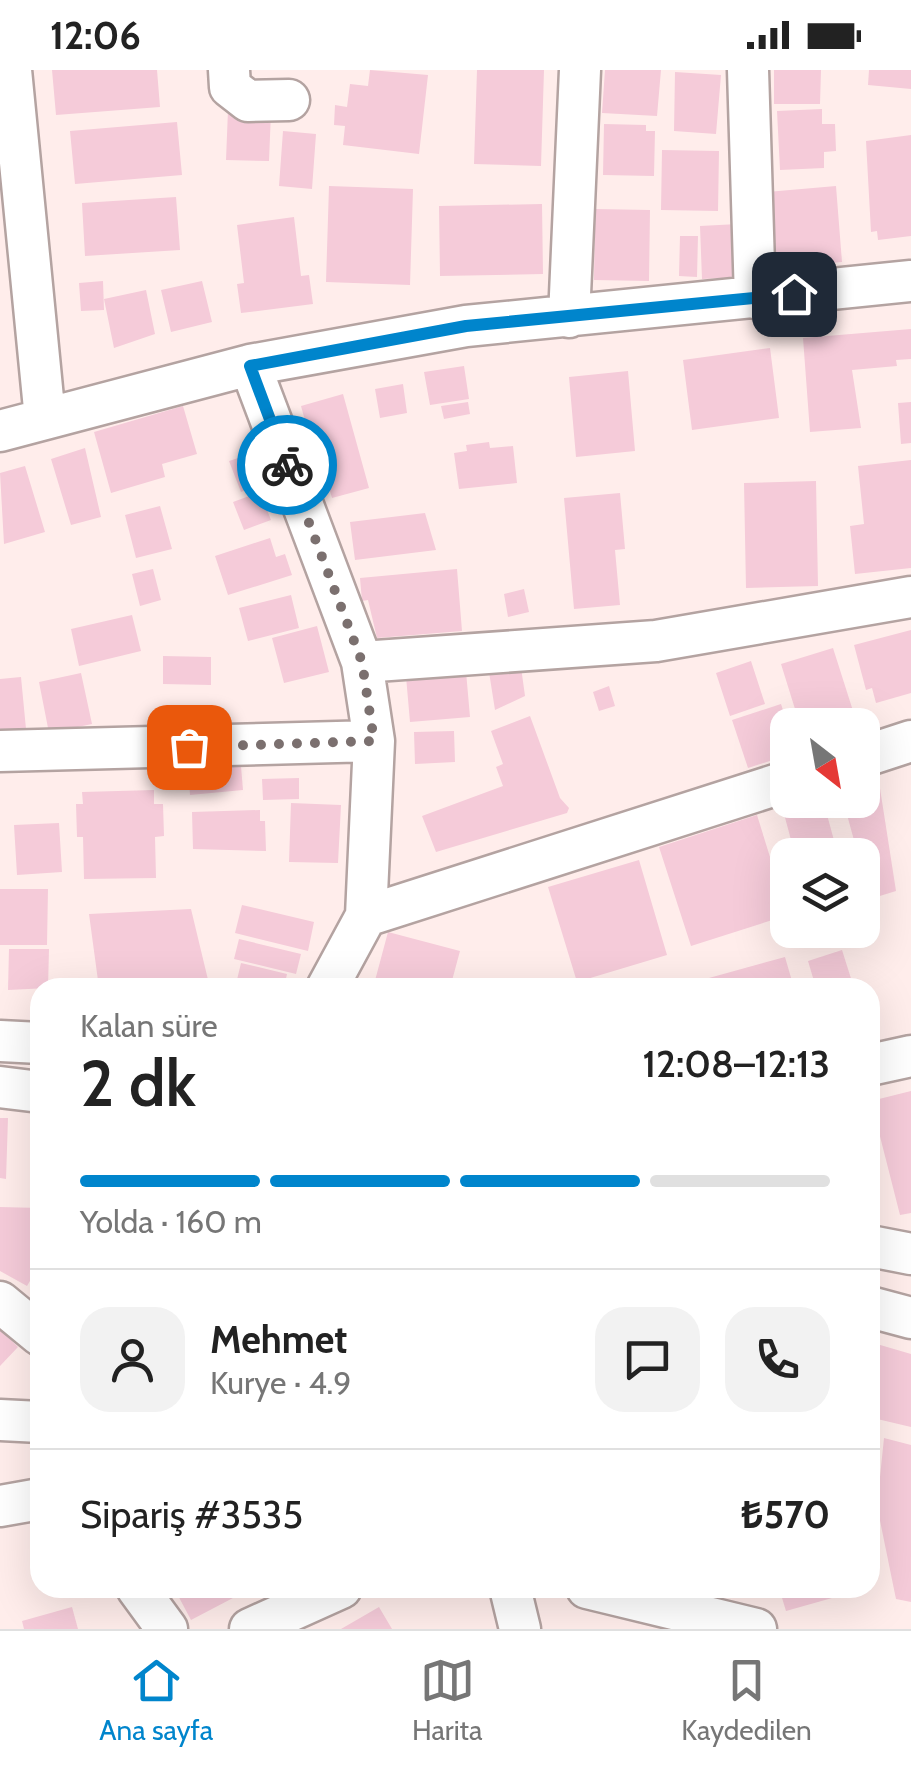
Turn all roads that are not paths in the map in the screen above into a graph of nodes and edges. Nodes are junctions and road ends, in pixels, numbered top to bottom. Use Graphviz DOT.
graph roads {
  1 [pos="11,70"];
  2 [pos="229,70"];
  3 [pos="580,70"];
  4 [pos="748,70"];
  5 [pos="288,100"];
  6 [pos="911,281"];
  7 [pos="755,298"];
  8 [pos="569,316"];
  9 [pos="250,366"];
  10 [pos="45,419"];
  11 [pos="0,431"];
  12 [pos="911,597"];
  13 [pos="362,662"];
  14 [pos="374,741"];
  15 [pos="911,741"];
  16 [pos="0,751"];
  17 [pos="880,751"];
  18 [pos="770,787"];
  19 [pos="366,916"];
  20 [pos="332,978"];
  21 [pos="0,1041"];
  22 [pos="30,1042"];
  23 [pos="911,1056"];
  24 [pos="880,1064"];
  25 [pos="0,1087"];
  26 [pos="30,1091"];
  27 [pos="880,1248"];
  28 [pos="911,1254"];
  29 [pos="0,1302"];
  30 [pos="880,1310"];
  31 [pos="911,1318"];
  32 [pos="30,1326"];
  33 [pos="0,1420"];
  34 [pos="30,1422"];
  35 [pos="30,1501"];
  36 [pos="0,1506"];
  37 [pos="144,1598"];
  38 [pos="319,1598"];
  39 [pos="512,1598"];
  40 [pos="628,1598"];
  41 [pos="166,1629"];
  42 [pos="250,1629"];
  43 [pos="520,1629"];
  44 [pos="756,1629"];
  1 -- 10 [label="street"];
  2 -- 5 [label="street"];
  3 -- 8 [label="street"];
  4 -- 7 [label="street"];
  6 -- 7 [label="street"];
  7 -- 8 [label="street"];
  8 -- 9 [label="street"];
  9 -- 10 [label="street"];
  9 -- 13 [label="street"];
  10 -- 11 [label="street"];
  12 -- 13 [label="street"];
  13 -- 14 [label="street"];
  14 -- 16 [label="street"];
  14 -- 19 [label="street"];
  15 -- 17 [label="street"];
  18 -- 19 [label="street"];
  19 -- 20 [label="street"];
  21 -- 22 [label="street"];
  23 -- 24 [label="street"];
  25 -- 26 [label="street"];
  27 -- 28 [label="street"];
  29 -- 32 [label="street"];
  30 -- 31 [label="street"];
  33 -- 34 [label="street"];
  35 -- 36 [label="street"];
  37 -- 41 [label="street"];
  38 -- 42 [label="street"];
  39 -- 43 [label="street"];
  40 -- 44 [label="street"];
}
